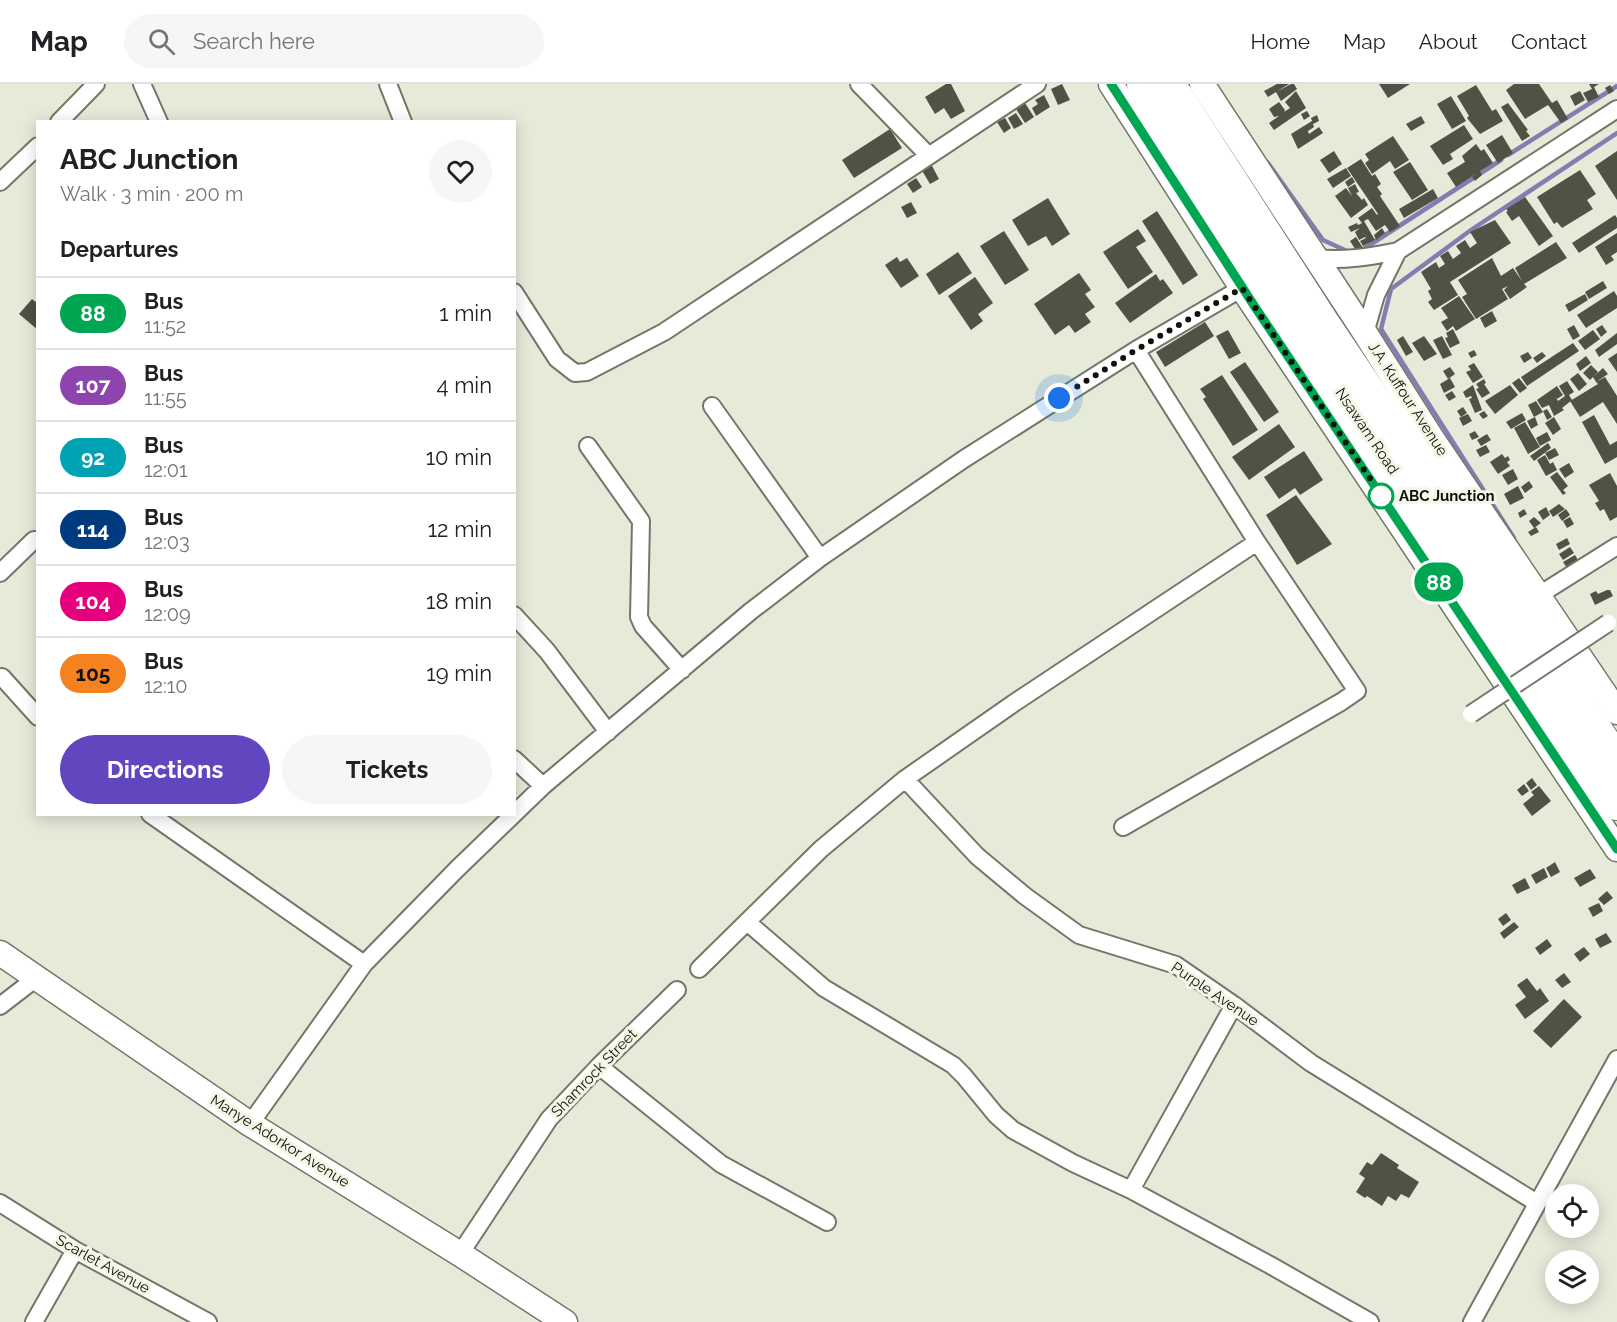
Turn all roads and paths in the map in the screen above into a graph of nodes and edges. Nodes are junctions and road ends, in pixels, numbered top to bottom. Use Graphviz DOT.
graph roads {
  1 [pos="96,84"];
  2 [pos="142,84"];
  3 [pos="388,84"];
  4 [pos="859,84"];
  5 [pos="1037,84"];
  6 [pos="1111,84"];
  7 [pos="1143,84"];
  8 [pos="1169,84"];
  9 [pos="1202,84"];
  10 [pos="1617,109"];
  11 [pos="61,120"];
  12 [pos="158,120"];
  13 [pos="402,120"];
  14 [pos="36,148"];
  15 [pos="927,155"];
  16 [pos="0,182"];
  17 [pos="1398,251"];
  18 [pos="1315,258"];
  19 [pos="1242,288"];
  20 [pos="516,295"];
  21 [pos="1365,333"];
  22 [pos="1136,350"];
  23 [pos="712,406"];
  24 [pos="588,446"];
  25 [pos="36,540"];
  26 [pos="1257,542"];
  27 [pos="1617,546"];
  28 [pos="820,558"];
  29 [pos="0,573"];
  30 [pos="1539,595"];
  31 [pos="516,617"];
  32 [pos="1608,623"];
  33 [pos="682,670"];
  34 [pos="2,677"];
  35 [pos="1617,712"];
  36 [pos="1471,714"];
  37 [pos="36,715"];
  38 [pos="608,732"];
  39 [pos="516,761"];
  40 [pos="1617,761"];
  41 [pos="905,779"];
  42 [pos="543,786"];
  43 [pos="1617,804"];
  44 [pos="516,812"];
  45 [pos="153,816"];
  46 [pos="512,816"];
  47 [pos="1123,827"];
  48 [pos="1617,849"];
  49 [pos="747,922"];
  50 [pos="0,954"];
  51 [pos="364,964"];
  52 [pos="699,969"];
  53 [pos="35,979"];
  54 [pos="677,990"];
  55 [pos="1234,1005"];
  56 [pos="0,1006"];
  57 [pos="1617,1059"];
  58 [pos="598,1066"];
  59 [pos="250,1124"];
  60 [pos="1131,1190"];
  61 [pos="0,1203"];
  62 [pos="1537,1203"];
  63 [pos="827,1222"];
  64 [pos="75,1250"];
  65 [pos="460,1254"];
  66 [pos="34,1322"];
  67 [pos="208,1322"];
  68 [pos="565,1322"];
  69 [pos="1370,1322"];
  70 [pos="1472,1322"];
  1 -- 11 [label="street"];
  2 -- 12 [label="street"];
  3 -- 13 [label="street"];
  4 -- 15 [label="street"];
  5 -- 15 [label="street"];
  6 -- 19 [label="main road"];
  7 -- 43 [label="highway, Nsawam Road"];
  8 -- 40 [label="highway, Nsawam Road"];
  9 -- 18 [label="main road, J.A. Kuffour Avenue"];
  10 -- 17 [label="street"];
  14 -- 16 [label="street"];
  15 -- 20 [label="street"];
  17 -- 18 [label="street"];
  17 -- 21 [label="street"];
  18 -- 21 [label="main road, J.A. Kuffour Avenue"];
  19 -- 22 [label="street"];
  19 -- 48 [label="main road"];
  21 -- 30 [label="main road, J.A. Kuffour Avenue"];
  22 -- 26 [label="street"];
  22 -- 28 [label="street"];
  23 -- 28 [label="street"];
  24 -- 33 [label="street"];
  25 -- 29 [label="street"];
  26 -- 41 [label="street"];
  26 -- 47 [label="street"];
  27 -- 30 [label="street"];
  28 -- 33 [label="street"];
  30 -- 35 [label="main road, J.A. Kuffour Avenue"];
  31 -- 38 [label="street"];
  32 -- 36 [label="street, bridge"];
  33 -- 38 [label="street"];
  34 -- 37 [label="street"];
  38 -- 42 [label="street"];
  39 -- 42 [label="street"];
  41 -- 49 [label="street"];
  41 -- 55 [label="street, Purple Avenue"];
  42 -- 44 [label="street"];
  45 -- 51 [label="street"];
  46 -- 51 [label="street"];
  49 -- 52 [label="street"];
  49 -- 60 [label="street"];
  50 -- 53 [label="main road, Manye Adorkor Avenue"];
  51 -- 59 [label="street"];
  53 -- 56 [label="street"];
  53 -- 59 [label="main road, Manye Adorkor Avenue"];
  54 -- 58 [label="street, Shamrock Street"];
  55 -- 60 [label="street"];
  55 -- 62 [label="street, Purple Avenue"];
  57 -- 62 [label="street"];
  58 -- 63 [label="street"];
  58 -- 65 [label="street, Shamrock Street"];
  59 -- 65 [label="main road, Manye Adorkor Avenue"];
  60 -- 69 [label="street"];
  61 -- 64 [label="street, Scarlet Avenue"];
  62 -- 70 [label="street"];
  64 -- 66 [label="street"];
  64 -- 67 [label="street, Scarlet Avenue"];
  65 -- 68 [label="main road, Manye Adorkor Avenue"];
}
